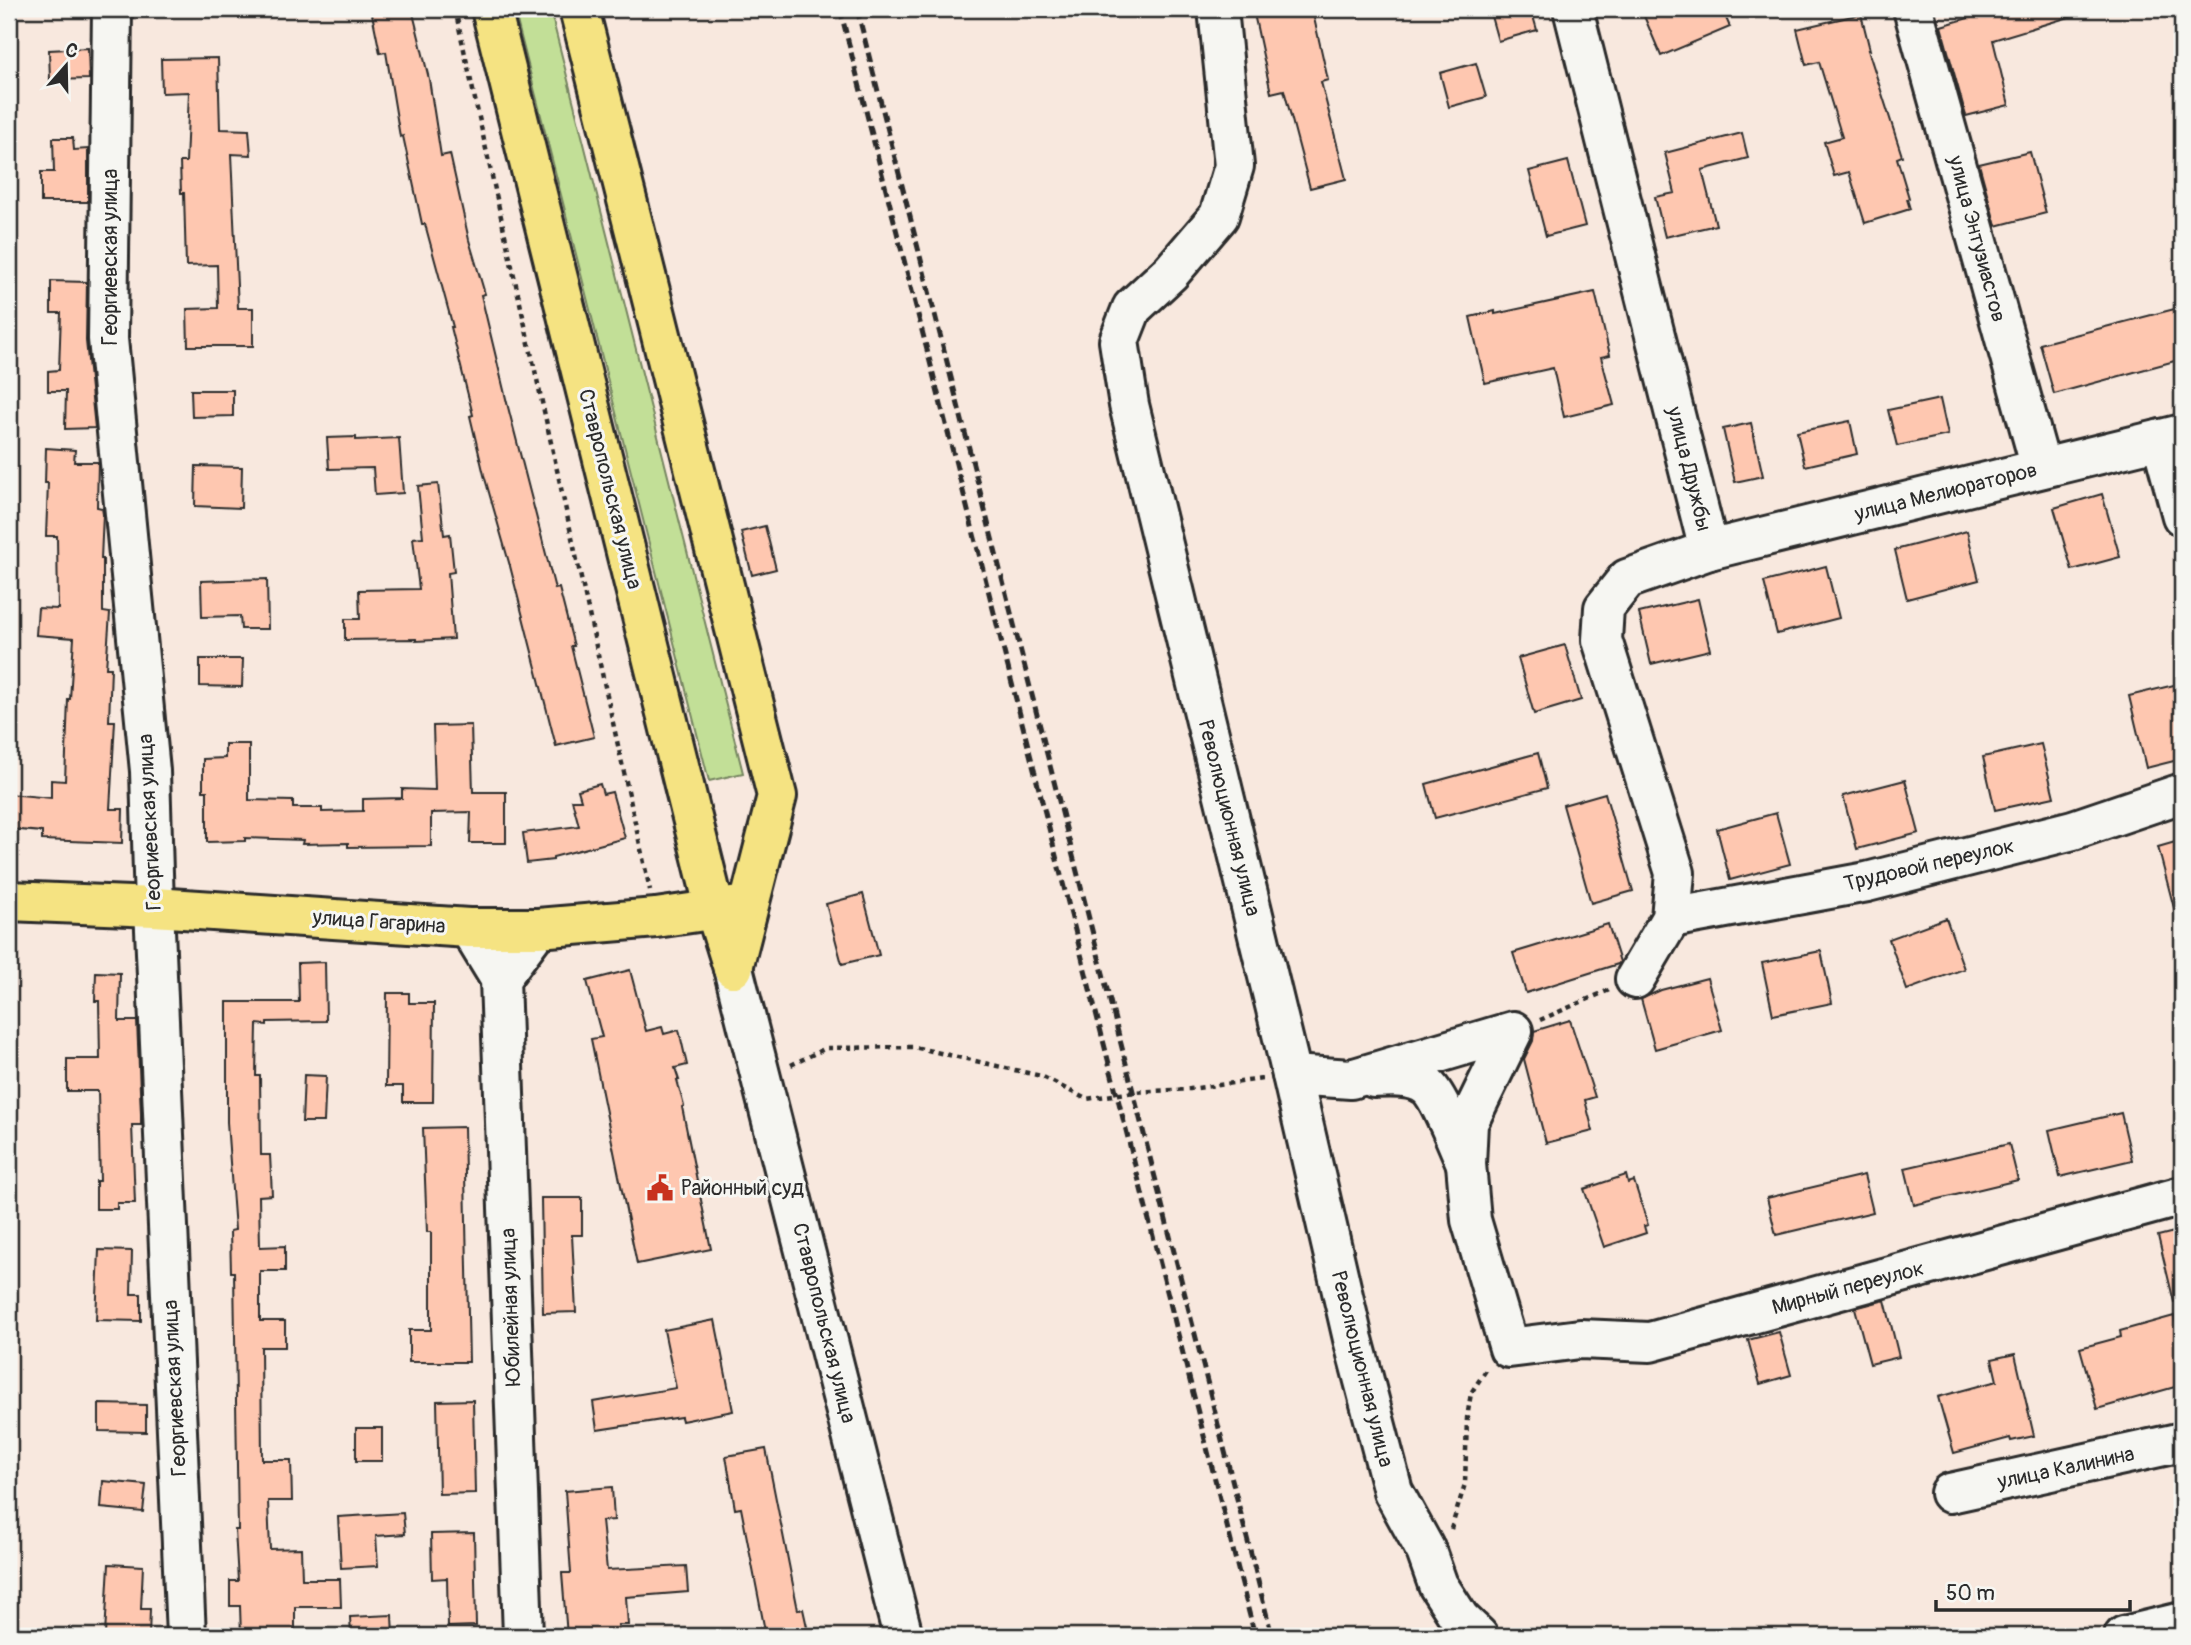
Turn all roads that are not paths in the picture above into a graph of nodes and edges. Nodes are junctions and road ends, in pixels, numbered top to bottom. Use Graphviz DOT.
graph roads {
  1 [pos="112,9"];
  2 [pos="491,9"];
  3 [pos="579,9"];
  4 [pos="1218,9"];
  5 [pos="1573,9"];
  6 [pos="1913,9"];
  7 [pos="2172,436"];
  8 [pos="2040,468"];
  9 [pos="2182,516"];
  10 [pos="1709,550"];
  11 [pos="2182,793"];
  12 [pos="9,901"];
  13 [pos="154,907"];
  14 [pos="731,908"];
  15 [pos="1671,918"];
  16 [pos="469,928"];
  17 [pos="538,928"];
  18 [pos="733,968"];
  19 [pos="500,979"];
  20 [pos="1635,979"];
  21 [pos="1292,1075"];
  22 [pos="1351,1079"];
  23 [pos="1466,1164"];
  24 [pos="2182,1196"];
  25 [pos="2182,1442"];
  26 [pos="1950,1493"];
  27 [pos="2182,1622"];
  28 [pos="186,1636"];
  29 [pos="523,1636"];
  30 [pos="904,1636"];
  31 [pos="1478,1636"];
  32 [pos="2124,1636"];
  1 -- 13 [label="street, Георгиевская улица"];
  2 -- 14 [label="main road, Ставропольская улица"];
  3 -- 14 [label="main road"];
  4 -- 21 [label="street, Революционная улица"];
  5 -- 10 [label="street, улица Дружбы"];
  6 -- 8 [label="street, улица Энтузиастов"];
  7 -- 8 [label="street, улица Мелиораторов"];
  7 -- 9 [label="street"];
  8 -- 10 [label="street, улица Мелиораторов"];
  10 -- 15 [label="street, улица Дружбы"];
  11 -- 15 [label="street, Трудовой переулок"];
  12 -- 13 [label="main road, улица Гагарина"];
  13 -- 16 [label="main road, улица Гагарина"];
  13 -- 28 [label="street, Георгиевская улица"];
  14 -- 17 [label="main road, улица Гагарина"];
  14 -- 18 [label="main road, Ставропольская улица"];
  15 -- 20 [label="street, улица Дружбы"];
  16 -- 17 [label="main road, улица Гагарина"];
  16 -- 19 [label="street, Юбилейная улица"];
  17 -- 19 [label="street"];
  18 -- 30 [label="street, Ставропольская улица"];
  19 -- 29 [label="street, Юбилейная улица"];
  21 -- 22 [label="street"];
  21 -- 31 [label="street, Революционная улица"];
  22 -- 23 [label="street"];
  22 -- 23 [label="street"];
  23 -- 24 [label="street, Мирный переулок"];
  25 -- 26 [label="street, улица Калинина"];
  27 -- 32 [label="street"];
}
